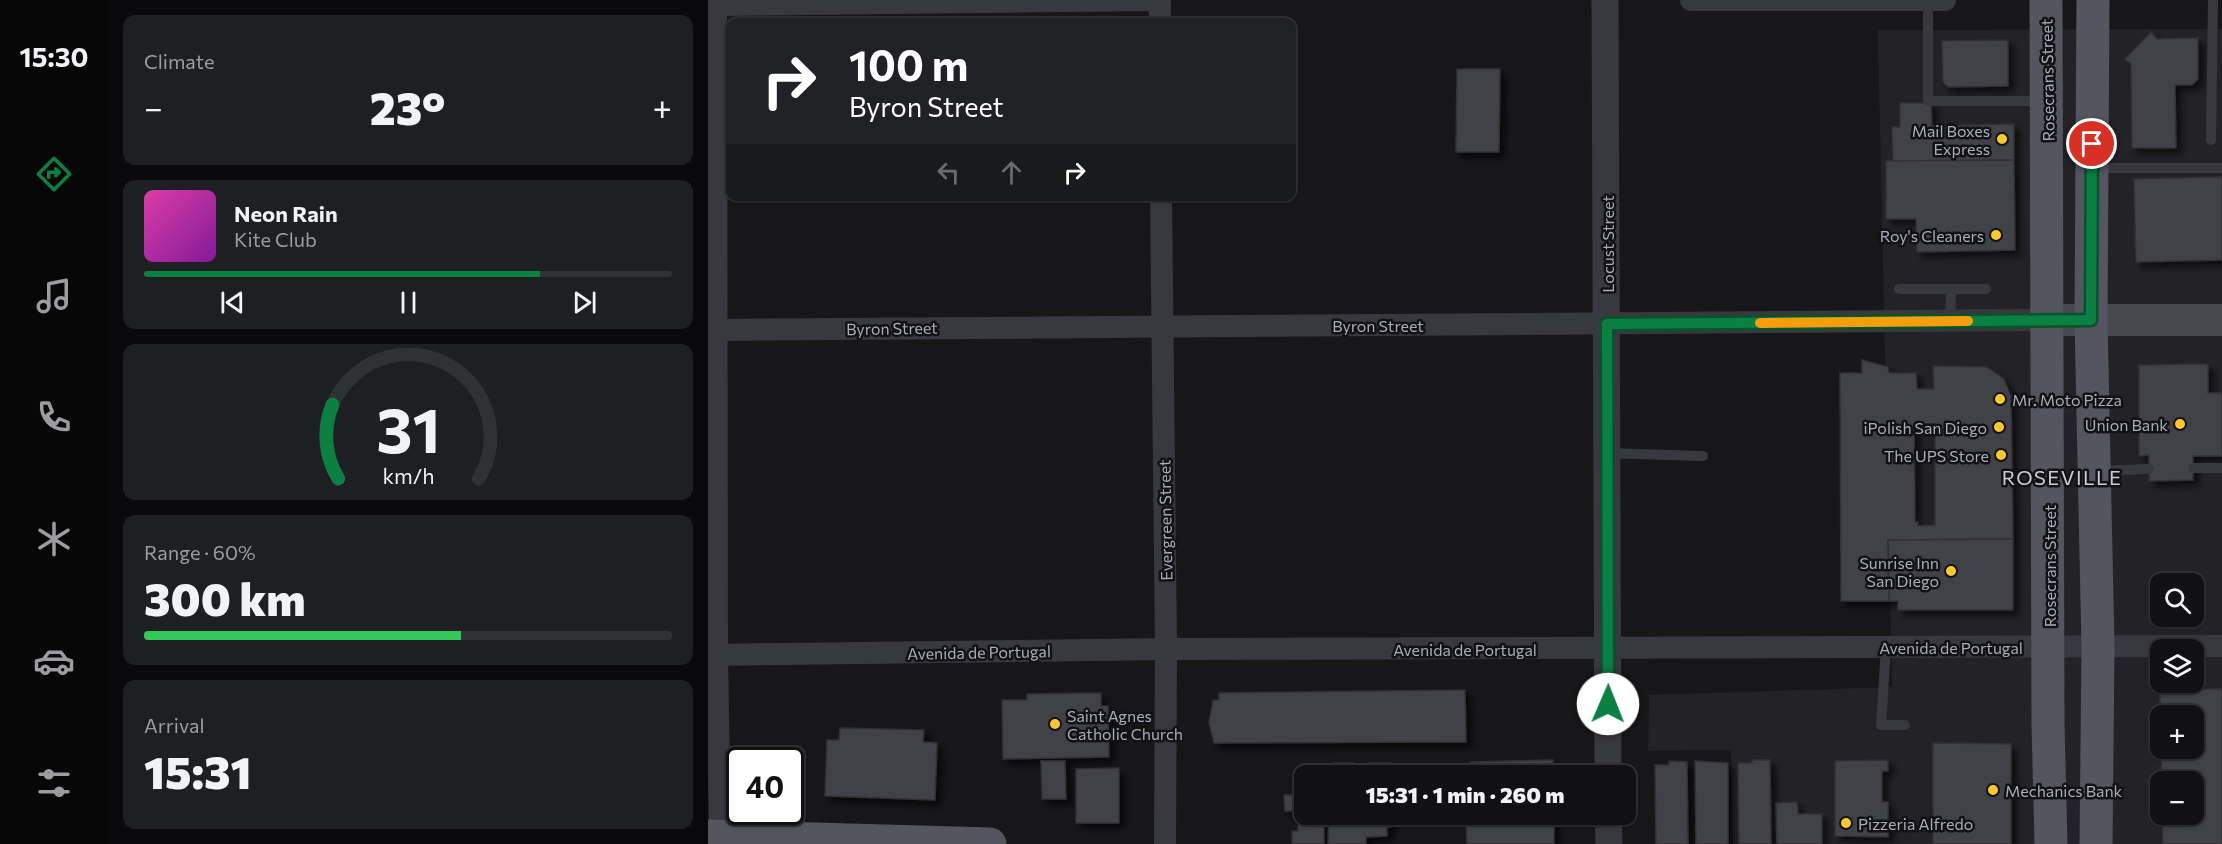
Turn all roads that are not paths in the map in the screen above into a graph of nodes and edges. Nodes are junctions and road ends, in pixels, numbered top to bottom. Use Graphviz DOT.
graph roads {
  1 [pos="1158,0"];
  2 [pos="1605,0"];
  3 [pos="1691,0"];
  4 [pos="1928,0"];
  5 [pos="1945,0"];
  6 [pos="2046,0"];
  7 [pos="2094,0"];
  8 [pos="2213,0"];
  9 [pos="1780,1"];
  10 [pos="713,3"];
  11 [pos="1160,18"];
  12 [pos="2048,101"];
  13 [pos="2211,140"];
  14 [pos="2092,168"];
  15 [pos="2222,168"];
  16 [pos="1161,201"];
  17 [pos="1899,289"];
  18 [pos="1951,289"];
  19 [pos="1986,289"];
  20 [pos="2048,320"];
  21 [pos="2091,320"];
  22 [pos="2222,320"];
  23 [pos="1950,321"];
  24 [pos="1607,324"];
  25 [pos="1162,326"];
  26 [pos="712,330"];
  27 [pos="1606,453"];
  28 [pos="1703,456"];
  29 [pos="2193,468"];
  30 [pos="2222,468"];
  31 [pos="2149,469"];
  32 [pos="2094,471"];
  33 [pos="2222,646"];
  34 [pos="2049,647"];
  35 [pos="2097,647"];
  36 [pos="1608,648"];
  37 [pos="1886,648"];
  38 [pos="1166,649"];
  39 [pos="712,655"];
  40 [pos="1905,725"];
  41 [pos="1608,765"];
  42 [pos="1608,825"];
  43 [pos="714,836"];
  44 [pos="990,844"];
  45 [pos="1165,844"];
  46 [pos="1609,844"];
  47 [pos="2051,844"];
  48 [pos="2097,844"];
  1 -- 10 [label="street"];
  1 -- 11 [label="street"];
  2 -- 24 [label="street, Locust Street"];
  3 -- 9 [label="street"];
  4 -- 5 [label="street"];
  4 -- 9 [label="street"];
  4 -- 12 [label="lane"];
  6 -- 12 [label="main road, Rosecrans Street"];
  7 -- 14 [label="main road"];
  8 -- 13 [label="lane"];
  10 -- 26 [label="street"];
  12 -- 20 [label="main road, Rosecrans Street"];
  14 -- 15 [label="lane"];
  14 -- 21 [label="main road"];
  16 -- 25 [label="street, Evergreen Street"];
  17 -- 18 [label="lane"];
  18 -- 19 [label="lane"];
  18 -- 23 [label="lane"];
  20 -- 21 [label="main road"];
  20 -- 23 [label="street, Byron Street"];
  20 -- 34 [label="main road, Rosecrans Street"];
  21 -- 22 [label="main road"];
  21 -- 32 [label="main road"];
  23 -- 24 [label="street, Byron Street"];
  24 -- 25 [label="street, Byron Street"];
  24 -- 27 [label="street, Locust Street"];
  25 -- 26 [label="street, Byron Street"];
  25 -- 38 [label="street, Evergreen Street"];
  26 -- 39 [label="street"];
  27 -- 28 [label="lane"];
  27 -- 36 [label="street, Locust Street"];
  29 -- 30 [label="lane"];
  31 -- 32 [label="lane"];
  32 -- 35 [label="main road"];
  33 -- 35 [label="street, Avenida de Portugal"];
  34 -- 35 [label="street, Avenida de Portugal"];
  34 -- 37 [label="street, Avenida de Portugal"];
  34 -- 47 [label="main road, Rosecrans Street"];
  35 -- 48 [label="main road"];
  36 -- 37 [label="street, Avenida de Portugal"];
  36 -- 38 [label="street, Avenida de Portugal"];
  36 -- 41 [label="street, Locust Street"];
  37 -- 40 [label="lane"];
  38 -- 39 [label="street, Avenida de Portugal"];
  38 -- 45 [label="street, Evergreen Street"];
  39 -- 43 [label="street"];
  42 -- 46 [label="street"];
  43 -- 44 [label="main road"];
}
